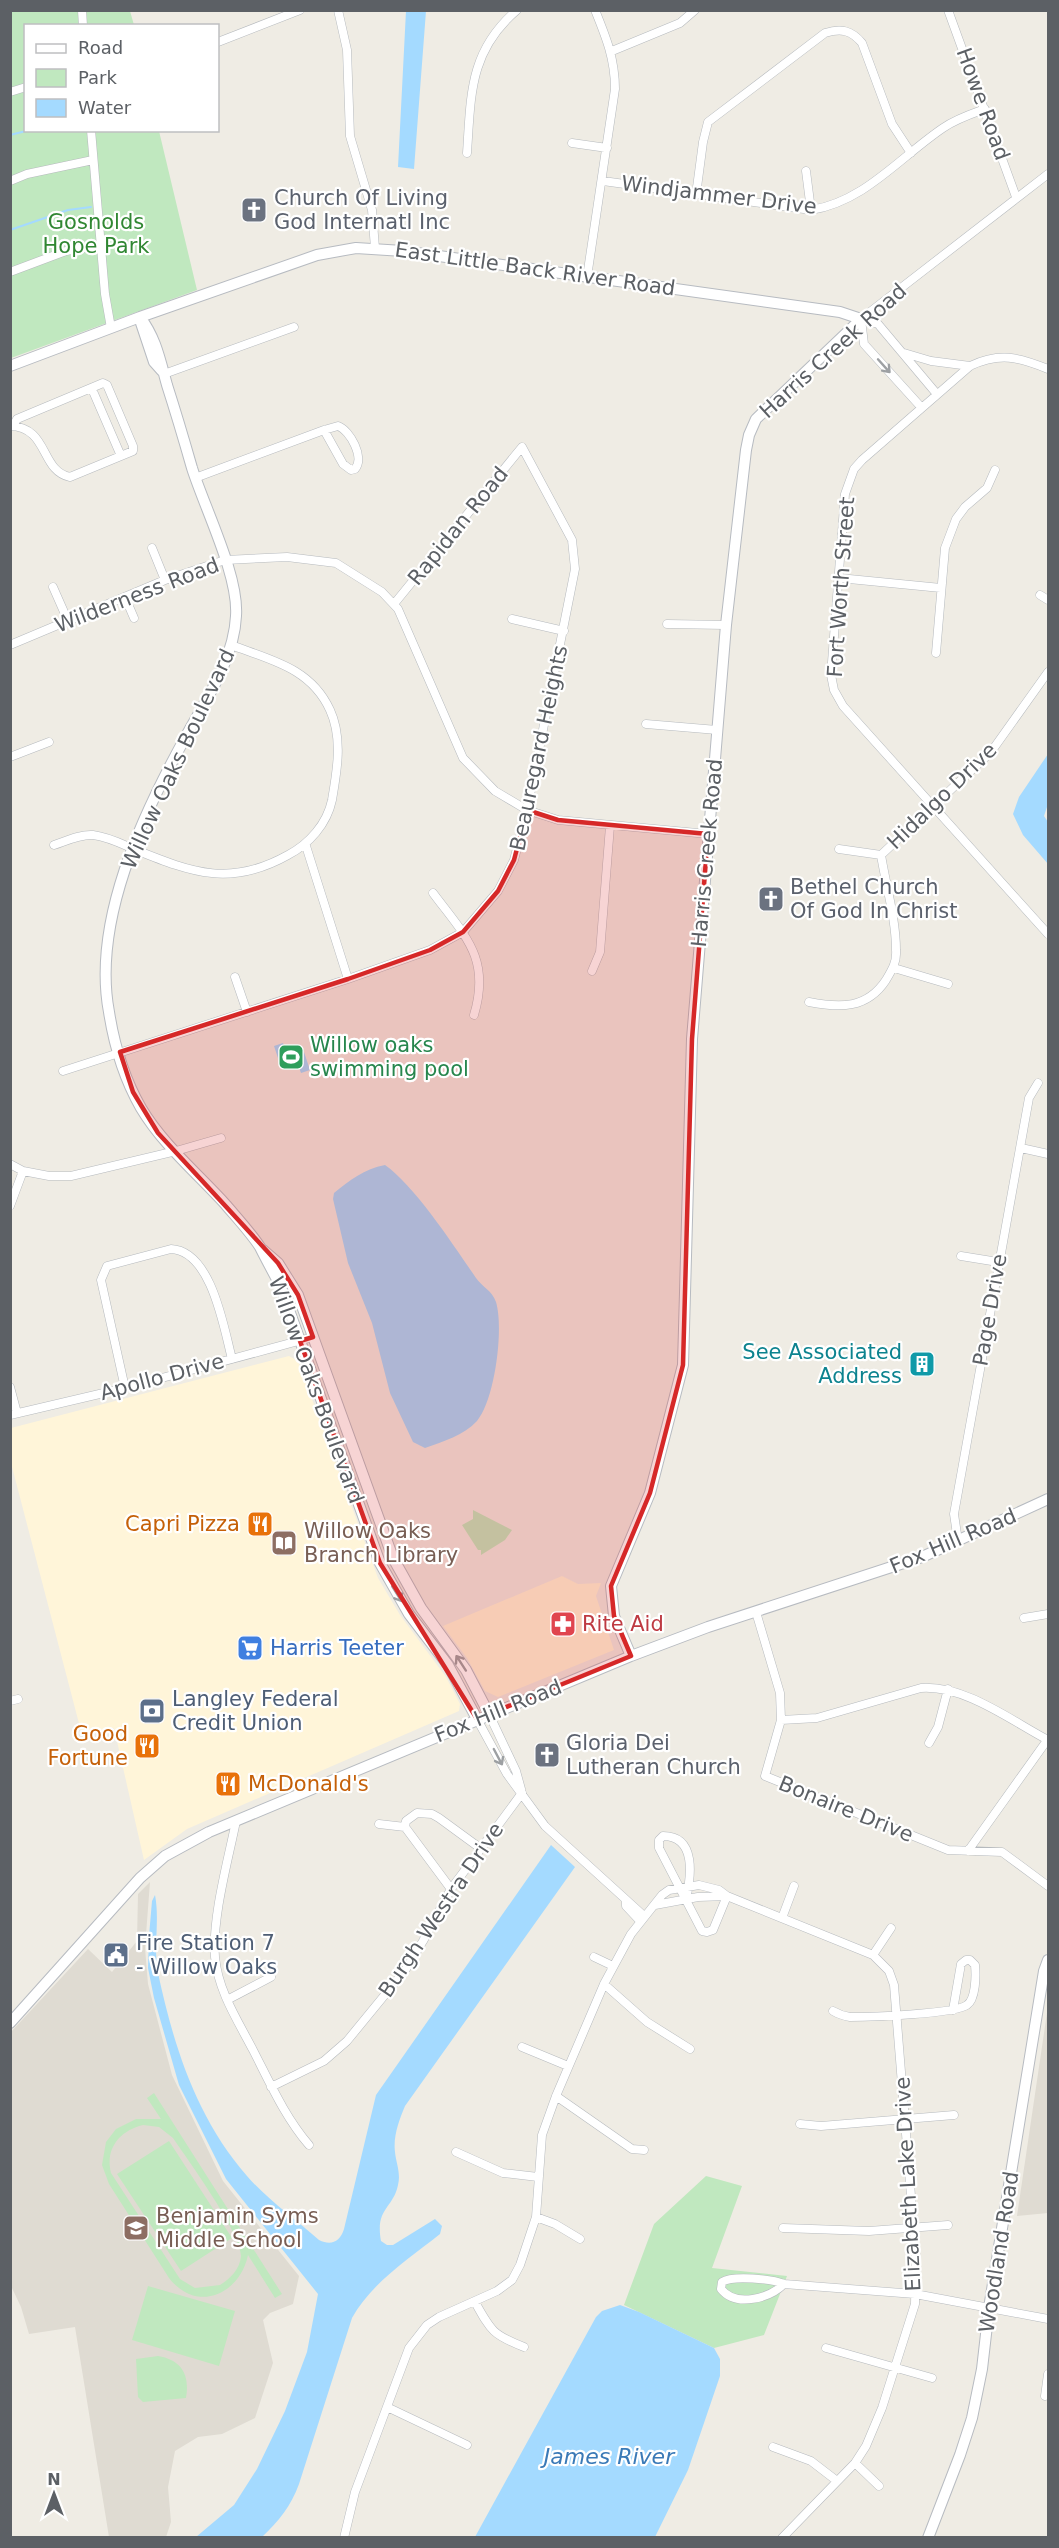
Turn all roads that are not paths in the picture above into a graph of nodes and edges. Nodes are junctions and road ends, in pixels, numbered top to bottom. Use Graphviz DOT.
graph roads {
  1 [pos="300,10"];
  2 [pos="338,10"];
  3 [pos="517,10"];
  4 [pos="595,10"];
  5 [pos="695,10"];
  6 [pos="948,10"];
  7 [pos="219,42"];
  8 [pos="612,51"];
  9 [pos="985,109"];
  10 [pos="91,132"];
  11 [pos="572,142"];
  12 [pos="607,148"];
  13 [pos="467,153"];
  14 [pos="911,153"];
  15 [pos="93,160"];
  16 [pos="806,171"];
  17 [pos="1048,174"];
  18 [pos="10,181"];
  19 [pos="603,181"];
  20 [pos="696,195"];
  21 [pos="1016,197"];
  22 [pos="811,210"];
  23 [pos="101,245"];
  24 [pos="375,248"];
  25 [pos="10,272"];
  26 [pos="587,277"];
  27 [pos="140,316"];
  28 [pos="861,320"];
  29 [pos="294,327"];
  30 [pos="111,328"];
  31 [pos="902,352"];
  32 [pos="10,366"];
  33 [pos="970,366"];
  34 [pos="1048,369"];
  35 [pos="164,374"];
  36 [pos="92,388"];
  37 [pos="936,393"];
  38 [pos="921,407"];
  39 [pos="12,426"];
  40 [pos="324,430"];
  41 [pos="522,447"];
  42 [pos="121,456"];
  43 [pos="995,470"];
  44 [pos="195,478"];
  45 [pos="152,548"];
  46 [pos="225,560"];
  47 [pos="838,578"];
  48 [pos="165,580"];
  49 [pos="53,587"];
  50 [pos="941,588"];
  51 [pos="1040,595"];
  52 [pos="125,597"];
  53 [pos="1048,600"];
  54 [pos="394,604"];
  55 [pos="134,618"];
  56 [pos="512,619"];
  57 [pos="68,621"];
  58 [pos="667,624"];
  59 [pos="726,625"];
  60 [pos="564,630"];
  61 [pos="10,645"];
  62 [pos="231,645"];
  63 [pos="936,653"];
  64 [pos="1048,672"];
  65 [pos="646,724"];
  66 [pos="717,730"];
  67 [pos="49,742"];
  68 [pos="10,758"];
  69 [pos="934,806"];
  70 [pos="527,810"];
  71 [pos="610,826"];
  72 [pos="708,834"];
  73 [pos="54,845"];
  74 [pos="306,846"];
  75 [pos="133,849"];
  76 [pos="839,849"];
  77 [pos="881,855"];
  78 [pos="433,893"];
  79 [pos="463,932"];
  80 [pos="1048,934"];
  81 [pos="894,968"];
  82 [pos="592,971"];
  83 [pos="235,977"];
  84 [pos="348,979"];
  85 [pos="948,984"];
  86 [pos="809,1002"];
  87 [pos="247,1012"];
  88 [pos="474,1015"];
  89 [pos="120,1052"];
  90 [pos="63,1071"];
  91 [pos="1038,1083"];
  92 [pos="221,1138"];
  93 [pos="1021,1148"];
  94 [pos="176,1151"];
  95 [pos="1048,1154"];
  96 [pos="10,1164"];
  97 [pos="23,1170"];
  98 [pos="10,1206"];
  99 [pos="260,1248"];
  100 [pos="961,1256"];
  101 [pos="998,1262"];
  102 [pos="314,1337"];
  103 [pos="300,1341"];
  104 [pos="232,1359"];
  105 [pos="10,1388"];
  106 [pos="125,1388"];
  107 [pos="14,1414"];
  108 [pos="1048,1499"];
  109 [pos="958,1540"];
  110 [pos="756,1612"];
  111 [pos="1048,1614"];
  112 [pos="1024,1618"];
  113 [pos="631,1656"];
  114 [pos="948,1689"];
  115 [pos="489,1714"];
  116 [pos="477,1719"];
  117 [pos="781,1720"];
  118 [pos="1048,1740"];
  119 [pos="929,1743"];
  120 [pos="522,1793"];
  121 [pos="236,1821"];
  122 [pos="380,1824"];
  123 [pos="405,1827"];
  124 [pos="480,1848"];
  125 [pos="968,1851"];
  126 [pos="689,1885"];
  127 [pos="794,1886"];
  128 [pos="1048,1886"];
  129 [pos="680,1887"];
  130 [pos="451,1889"];
  131 [pos="727,1896"];
  132 [pos="686,1899"];
  133 [pos="655,1905"];
  134 [pos="642,1918"];
  135 [pos="782,1918"];
  136 [pos="891,1928"];
  137 [pos="873,1955"];
  138 [pos="594,1957"];
  139 [pos="1048,1960"];
  140 [pos="613,1966"];
  141 [pos="272,1977"];
  142 [pos="604,1984"];
  143 [pos="226,2000"];
  144 [pos="953,2010"];
  145 [pos="833,2011"];
  146 [pos="897,2014"];
  147 [pos="10,2023"];
  148 [pos="522,2047"];
  149 [pos="690,2049"];
  150 [pos="568,2066"];
  151 [pos="272,2087"];
  152 [pos="556,2096"];
  153 [pos="954,2115"];
  154 [pos="905,2118"];
  155 [pos="800,2124"];
  156 [pos="309,2145"];
  157 [pos="644,2150"];
  158 [pos="456,2152"];
  159 [pos="538,2177"];
  160 [pos="536,2217"];
  161 [pos="948,2225"];
  162 [pos="783,2228"];
  163 [pos="914,2228"];
  164 [pos="580,2239"];
  165 [pos="784,2284"];
  166 [pos="915,2294"];
  167 [pos="475,2302"];
  168 [pos="989,2308"];
  169 [pos="1048,2319"];
  170 [pos="524,2347"];
  171 [pos="826,2348"];
  172 [pos="896,2367"];
  173 [pos="1048,2374"];
  174 [pos="932,2378"];
  175 [pos="1045,2396"];
  176 [pos="387,2407"];
  177 [pos="467,2445"];
  178 [pos="774,2447"];
  179 [pos="855,2463"];
  180 [pos="837,2481"];
  181 [pos="879,2486"];
  182 [pos="344,2538"];
  183 [pos="782,2538"];
  184 [pos="928,2538"];
  1 -- 7 [label="street"];
  2 -- 24 [label="street"];
  3 -- 13 [label="street"];
  4 -- 8 [label="street"];
  5 -- 8 [label="street"];
  6 -- 9 [label="street, Howe Road"];
  8 -- 12 [label="street"];
  9 -- 14 [label="street, Windjammer Drive"];
  9 -- 21 [label="street, Howe Road"];
  10 -- 15 [label="street"];
  11 -- 12 [label="street"];
  12 -- 19 [label="street"];
  14 -- 20 [label="street"];
  14 -- 22 [label="street, Windjammer Drive"];
  15 -- 18 [label="street"];
  15 -- 23 [label="street"];
  16 -- 22 [label="street"];
  17 -- 21 [label="street, Harris Creek Road"];
  19 -- 20 [label="street, Windjammer Drive"];
  19 -- 26 [label="street"];
  20 -- 22 [label="street, Windjammer Drive"];
  21 -- 28 [label="street, Harris Creek Road"];
  23 -- 25 [label="street"];
  23 -- 30 [label="street"];
  24 -- 26 [label="street, East Little Back River Road"];
  24 -- 27 [label="street, East Little Back River Road"];
  26 -- 28 [label="street, East Little Back River Road"];
  27 -- 30 [label="street, East Little Back River Road"];
  27 -- 35 [label="street, Willow Oaks Boulevard"];
  28 -- 31 [label="street, East Little Back River Road"];
  28 -- 38 [label="street, one-way"];
  28 -- 59 [label="street, Harris Creek Road"];
  29 -- 35 [label="street"];
  30 -- 32 [label="street, East Little Back River Road"];
  31 -- 33 [label="street"];
  31 -- 37 [label="street, East Little Back River Road"];
  33 -- 34 [label="street, Fort Worth Street"];
  33 -- 37 [label="street, Fort Worth Street"];
  35 -- 44 [label="street, Willow Oaks Boulevard"];
  36 -- 39 [label="street"];
  36 -- 42 [label="street"];
  36 -- 42 [label="street"];
  37 -- 38 [label="street, Fort Worth Street"];
  38 -- 47 [label="street, Fort Worth Street"];
  39 -- 42 [label="street"];
  40 -- 40 [label="street"];
  40 -- 44 [label="street"];
  41 -- 54 [label="street, Rapidan Road"];
  41 -- 60 [label="street, Beauregard Heights"];
  43 -- 50 [label="street"];
  44 -- 46 [label="street, Willow Oaks Boulevard"];
  45 -- 48 [label="street"];
  46 -- 48 [label="street, Wilderness Road"];
  46 -- 54 [label="street, Wilderness Road"];
  46 -- 62 [label="street, Willow Oaks Boulevard"];
  47 -- 50 [label="street"];
  47 -- 69 [label="street, Fort Worth Street"];
  48 -- 52 [label="street, Wilderness Road"];
  49 -- 57 [label="street"];
  50 -- 63 [label="street"];
  51 -- 53 [label="street"];
  52 -- 55 [label="street"];
  52 -- 57 [label="street, Wilderness Road"];
  54 -- 70 [label="street, Wilderness Road"];
  56 -- 60 [label="street"];
  57 -- 61 [label="street, Wilderness Road"];
  58 -- 59 [label="street"];
  59 -- 66 [label="street, Harris Creek Road"];
  60 -- 70 [label="street, Beauregard Heights"];
  62 -- 74 [label="street"];
  62 -- 75 [label="street, Willow Oaks Boulevard"];
  64 -- 69 [label="street, Hidalgo Drive"];
  65 -- 66 [label="street"];
  66 -- 72 [label="street, Harris Creek Road"];
  67 -- 68 [label="street"];
  69 -- 77 [label="street, Hidalgo Drive"];
  69 -- 80 [label="street, Fort Worth Street"];
  70 -- 71 [label="street, Wilderness Road"];
  70 -- 79 [label="street, Beauregard Heights"];
  71 -- 72 [label="street, Wilderness Road"];
  71 -- 82 [label="street"];
  72 -- 113 [label="street, Harris Creek Road"];
  73 -- 75 [label="street"];
  74 -- 75 [label="street"];
  74 -- 84 [label="street"];
  75 -- 89 [label="street, Willow Oaks Boulevard"];
  76 -- 77 [label="street, Hidalgo Drive"];
  77 -- 81 [label="street"];
  78 -- 79 [label="street"];
  79 -- 84 [label="street, Beauregard Heights"];
  79 -- 88 [label="street"];
  81 -- 85 [label="street"];
  81 -- 86 [label="street"];
  83 -- 87 [label="street"];
  84 -- 87 [label="street, Beauregard Heights"];
  87 -- 89 [label="street, Beauregard Heights"];
  89 -- 90 [label="street, Beauregard Heights"];
  89 -- 94 [label="street, Willow Oaks Boulevard"];
  91 -- 93 [label="street, Page Drive"];
  92 -- 94 [label="street"];
  93 -- 95 [label="street"];
  93 -- 101 [label="street, Page Drive"];
  94 -- 97 [label="street"];
  94 -- 99 [label="street, Willow Oaks Boulevard"];
  96 -- 97 [label="street"];
  97 -- 98 [label="street"];
  99 -- 102 [label="street, Willow Oaks Boulevard"];
  99 -- 103 [label="street, Willow Oaks Boulevard"];
  100 -- 101 [label="street"];
  101 -- 109 [label="street, Page Drive"];
  102 -- 103 [label="street, Apollo Drive"];
  115 -- 102 [label="street, Willow Oaks Boulevard, one-way"];
  103 -- 104 [label="street, Apollo Drive"];
  103 -- 116 [label="street, Willow Oaks Boulevard, one-way"];
  104 -- 106 [label="street, Apollo Drive"];
  104 -- 106 [label="street"];
  105 -- 107 [label="street"];
  106 -- 107 [label="street, Apollo Drive"];
  108 -- 109 [label="street, Fox Hill Road"];
  109 -- 110 [label="street, Fox Hill Road"];
  110 -- 113 [label="street, Fox Hill Road"];
  110 -- 117 [label="street, Bonaire Drive"];
  111 -- 112 [label="street"];
  113 -- 115 [label="street, Fox Hill Road"];
  114 -- 117 [label="street"];
  114 -- 118 [label="street"];
  114 -- 119 [label="street"];
  115 -- 116 [label="street, Fox Hill Road"];
  115 -- 120 [label="street"];
  116 -- 120 [label="street, one-way"];
  116 -- 121 [label="street, Fox Hill Road"];
  117 -- 125 [label="street, Bonaire Drive"];
  118 -- 125 [label="street"];
  120 -- 124 [label="street, Burgh Westra Drive"];
  120 -- 134 [label="street"];
  121 -- 143 [label="street"];
  121 -- 147 [label="street, Fox Hill Road"];
  122 -- 123 [label="street"];
  123 -- 124 [label="street"];
  123 -- 130 [label="street"];
  124 -- 130 [label="street, Burgh Westra Drive"];
  125 -- 128 [label="street, Bonaire Drive"];
  126 -- 129 [label="street, Elizabeth Lake Drive"];
  126 -- 129 [label="street"];
  126 -- 131 [label="street, Elizabeth Lake Drive"];
  126 -- 132 [label="street"];
  127 -- 135 [label="street"];
  129 -- 132 [label="street"];
  129 -- 133 [label="street, Elizabeth Lake Drive"];
  130 -- 151 [label="street, Burgh Westra Drive"];
  131 -- 132 [label="street, Elizabeth Lake Drive"];
  131 -- 132 [label="street"];
  131 -- 135 [label="street, Elizabeth Lake Drive"];
  132 -- 133 [label="street, Elizabeth Lake Drive"];
  133 -- 134 [label="street, Elizabeth Lake Drive"];
  134 -- 140 [label="street, Elizabeth Lake Drive"];
  135 -- 137 [label="street, Elizabeth Lake Drive"];
  136 -- 137 [label="street"];
  137 -- 146 [label="street, Elizabeth Lake Drive"];
  138 -- 140 [label="street"];
  139 -- 168 [label="street, Woodland Road"];
  140 -- 142 [label="street, Elizabeth Lake Drive"];
  141 -- 143 [label="street"];
  142 -- 149 [label="street"];
  142 -- 150 [label="street, Elizabeth Lake Drive"];
  143 -- 151 [label="street"];
  144 -- 144 [label="street"];
  144 -- 146 [label="street"];
  145 -- 146 [label="street"];
  146 -- 154 [label="street, Elizabeth Lake Drive"];
  148 -- 150 [label="street"];
  150 -- 152 [label="street, Elizabeth Lake Drive"];
  151 -- 156 [label="street"];
  152 -- 157 [label="street"];
  152 -- 159 [label="street, Elizabeth Lake Drive"];
  153 -- 154 [label="street"];
  154 -- 155 [label="street"];
  154 -- 163 [label="street, Elizabeth Lake Drive"];
  158 -- 159 [label="street"];
  159 -- 160 [label="street, Elizabeth Lake Drive"];
  160 -- 164 [label="street"];
  160 -- 167 [label="street, Elizabeth Lake Drive"];
  161 -- 163 [label="street"];
  162 -- 163 [label="street"];
  163 -- 166 [label="street, Elizabeth Lake Drive"];
  165 -- 165 [label="street"];
  165 -- 166 [label="street"];
  166 -- 168 [label="street"];
  166 -- 172 [label="street, Elizabeth Lake Drive"];
  167 -- 170 [label="street"];
  167 -- 176 [label="street, Elizabeth Lake Drive"];
  168 -- 169 [label="street"];
  168 -- 184 [label="street, Woodland Road"];
  171 -- 172 [label="street"];
  172 -- 174 [label="street"];
  172 -- 179 [label="street, Elizabeth Lake Drive"];
  173 -- 175 [label="street"];
  176 -- 177 [label="street"];
  176 -- 182 [label="street, Elizabeth Lake Drive"];
  178 -- 180 [label="street"];
  179 -- 180 [label="street, Elizabeth Lake Drive"];
  179 -- 181 [label="street"];
  180 -- 183 [label="street, Elizabeth Lake Drive"];
}
